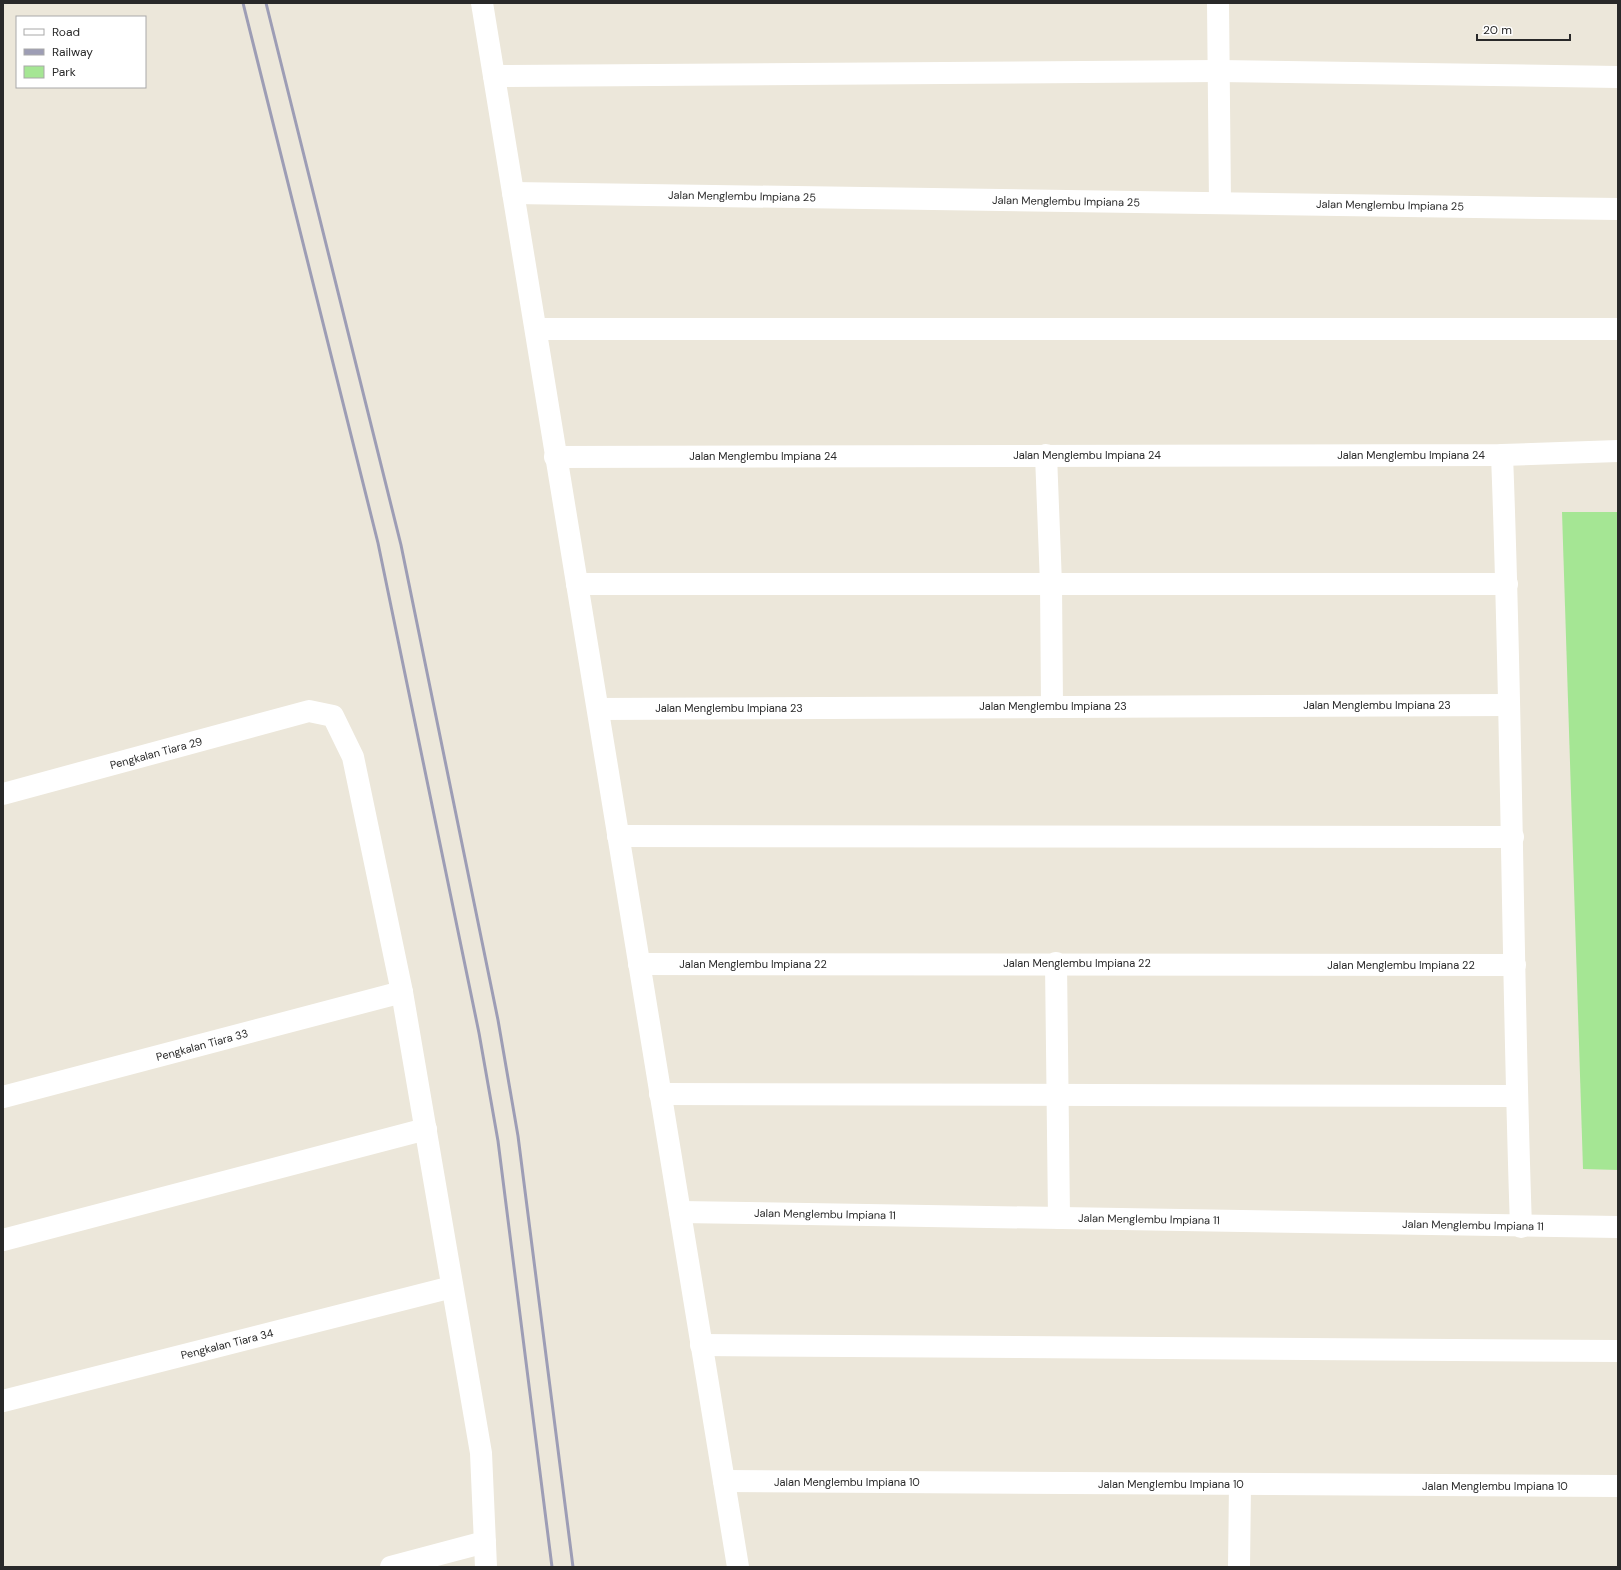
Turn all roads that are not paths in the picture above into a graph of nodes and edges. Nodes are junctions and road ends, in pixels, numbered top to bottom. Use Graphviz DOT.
graph roads {
  1 [pos="482,3"];
  2 [pos="1218,3"];
  3 [pos="1219,71"];
  4 [pos="494,76"];
  5 [pos="1618,77"];
  6 [pos="513,193"];
  7 [pos="1220,203"];
  8 [pos="1618,209"];
  9 [pos="536,329"];
  10 [pos="1618,329"];
  11 [pos="1618,451"];
  12 [pos="1046,455"];
  13 [pos="1502,455"];
  14 [pos="555,457"];
  15 [pos="577,584"];
  16 [pos="1051,584"];
  17 [pos="1507,584"];
  18 [pos="1509,705"];
  19 [pos="1052,706"];
  20 [pos="598,709"];
  21 [pos="3,794"];
  22 [pos="618,836"];
  23 [pos="1513,837"];
  24 [pos="1056,963"];
  25 [pos="639,964"];
  26 [pos="1515,965"];
  27 [pos="402,992"];
  28 [pos="660,1094"];
  29 [pos="1057,1095"];
  30 [pos="1517,1096"];
  31 [pos="3,1097"];
  32 [pos="426,1129"];
  33 [pos="680,1212"];
  34 [pos="1059,1218"];
  35 [pos="1521,1226"];
  36 [pos="1618,1227"];
  37 [pos="3,1240"];
  38 [pos="452,1287"];
  39 [pos="701,1345"];
  40 [pos="1618,1351"];
  41 [pos="3,1401"];
  42 [pos="724,1482"];
  43 [pos="1240,1485"];
  44 [pos="1618,1486"];
  45 [pos="485,1542"];
  46 [pos="391,1567"];
  47 [pos="486,1567"];
  48 [pos="738,1567"];
  49 [pos="1239,1567"];
  1 -- 4 [label="street"];
  2 -- 3 [label="street"];
  3 -- 4 [label="street"];
  3 -- 5 [label="street"];
  3 -- 7 [label="street"];
  4 -- 6 [label="street"];
  6 -- 7 [label="street, Jalan Menglembu Impiana 25"];
  6 -- 9 [label="street"];
  7 -- 8 [label="street, Jalan Menglembu Impiana 25"];
  9 -- 10 [label="street"];
  9 -- 14 [label="street"];
  11 -- 13 [label="street, Jalan Menglembu Impiana 24"];
  12 -- 13 [label="street, Jalan Menglembu Impiana 24"];
  12 -- 14 [label="street, Jalan Menglembu Impiana 24"];
  12 -- 16 [label="street"];
  13 -- 17 [label="street"];
  14 -- 15 [label="street"];
  15 -- 16 [label="street"];
  15 -- 20 [label="street"];
  16 -- 17 [label="street"];
  16 -- 19 [label="street"];
  17 -- 18 [label="street"];
  18 -- 19 [label="street, Jalan Menglembu Impiana 23"];
  18 -- 23 [label="street"];
  19 -- 20 [label="street, Jalan Menglembu Impiana 23"];
  20 -- 22 [label="street"];
  21 -- 27 [label="street, Pengkalan Tiara 29"];
  22 -- 23 [label="street"];
  22 -- 25 [label="street"];
  23 -- 26 [label="street"];
  24 -- 25 [label="street, Jalan Menglembu Impiana 22"];
  24 -- 26 [label="street, Jalan Menglembu Impiana 22"];
  24 -- 29 [label="street"];
  25 -- 28 [label="street"];
  26 -- 30 [label="street"];
  27 -- 31 [label="street, Pengkalan Tiara 33"];
  27 -- 32 [label="street"];
  28 -- 29 [label="street"];
  28 -- 33 [label="street"];
  29 -- 30 [label="street"];
  29 -- 34 [label="street"];
  30 -- 35 [label="street"];
  32 -- 37 [label="street"];
  32 -- 38 [label="street"];
  33 -- 34 [label="street, Jalan Menglembu Impiana 11"];
  33 -- 39 [label="street"];
  34 -- 35 [label="street, Jalan Menglembu Impiana 11"];
  35 -- 36 [label="street, Jalan Menglembu Impiana 11"];
  38 -- 41 [label="street, Pengkalan Tiara 34"];
  38 -- 45 [label="street"];
  39 -- 40 [label="street"];
  39 -- 42 [label="street"];
  42 -- 43 [label="street, Jalan Menglembu Impiana 10"];
  42 -- 48 [label="street"];
  43 -- 44 [label="street, Jalan Menglembu Impiana 10"];
  43 -- 49 [label="street"];
  45 -- 46 [label="street"];
  45 -- 47 [label="street"];
}
